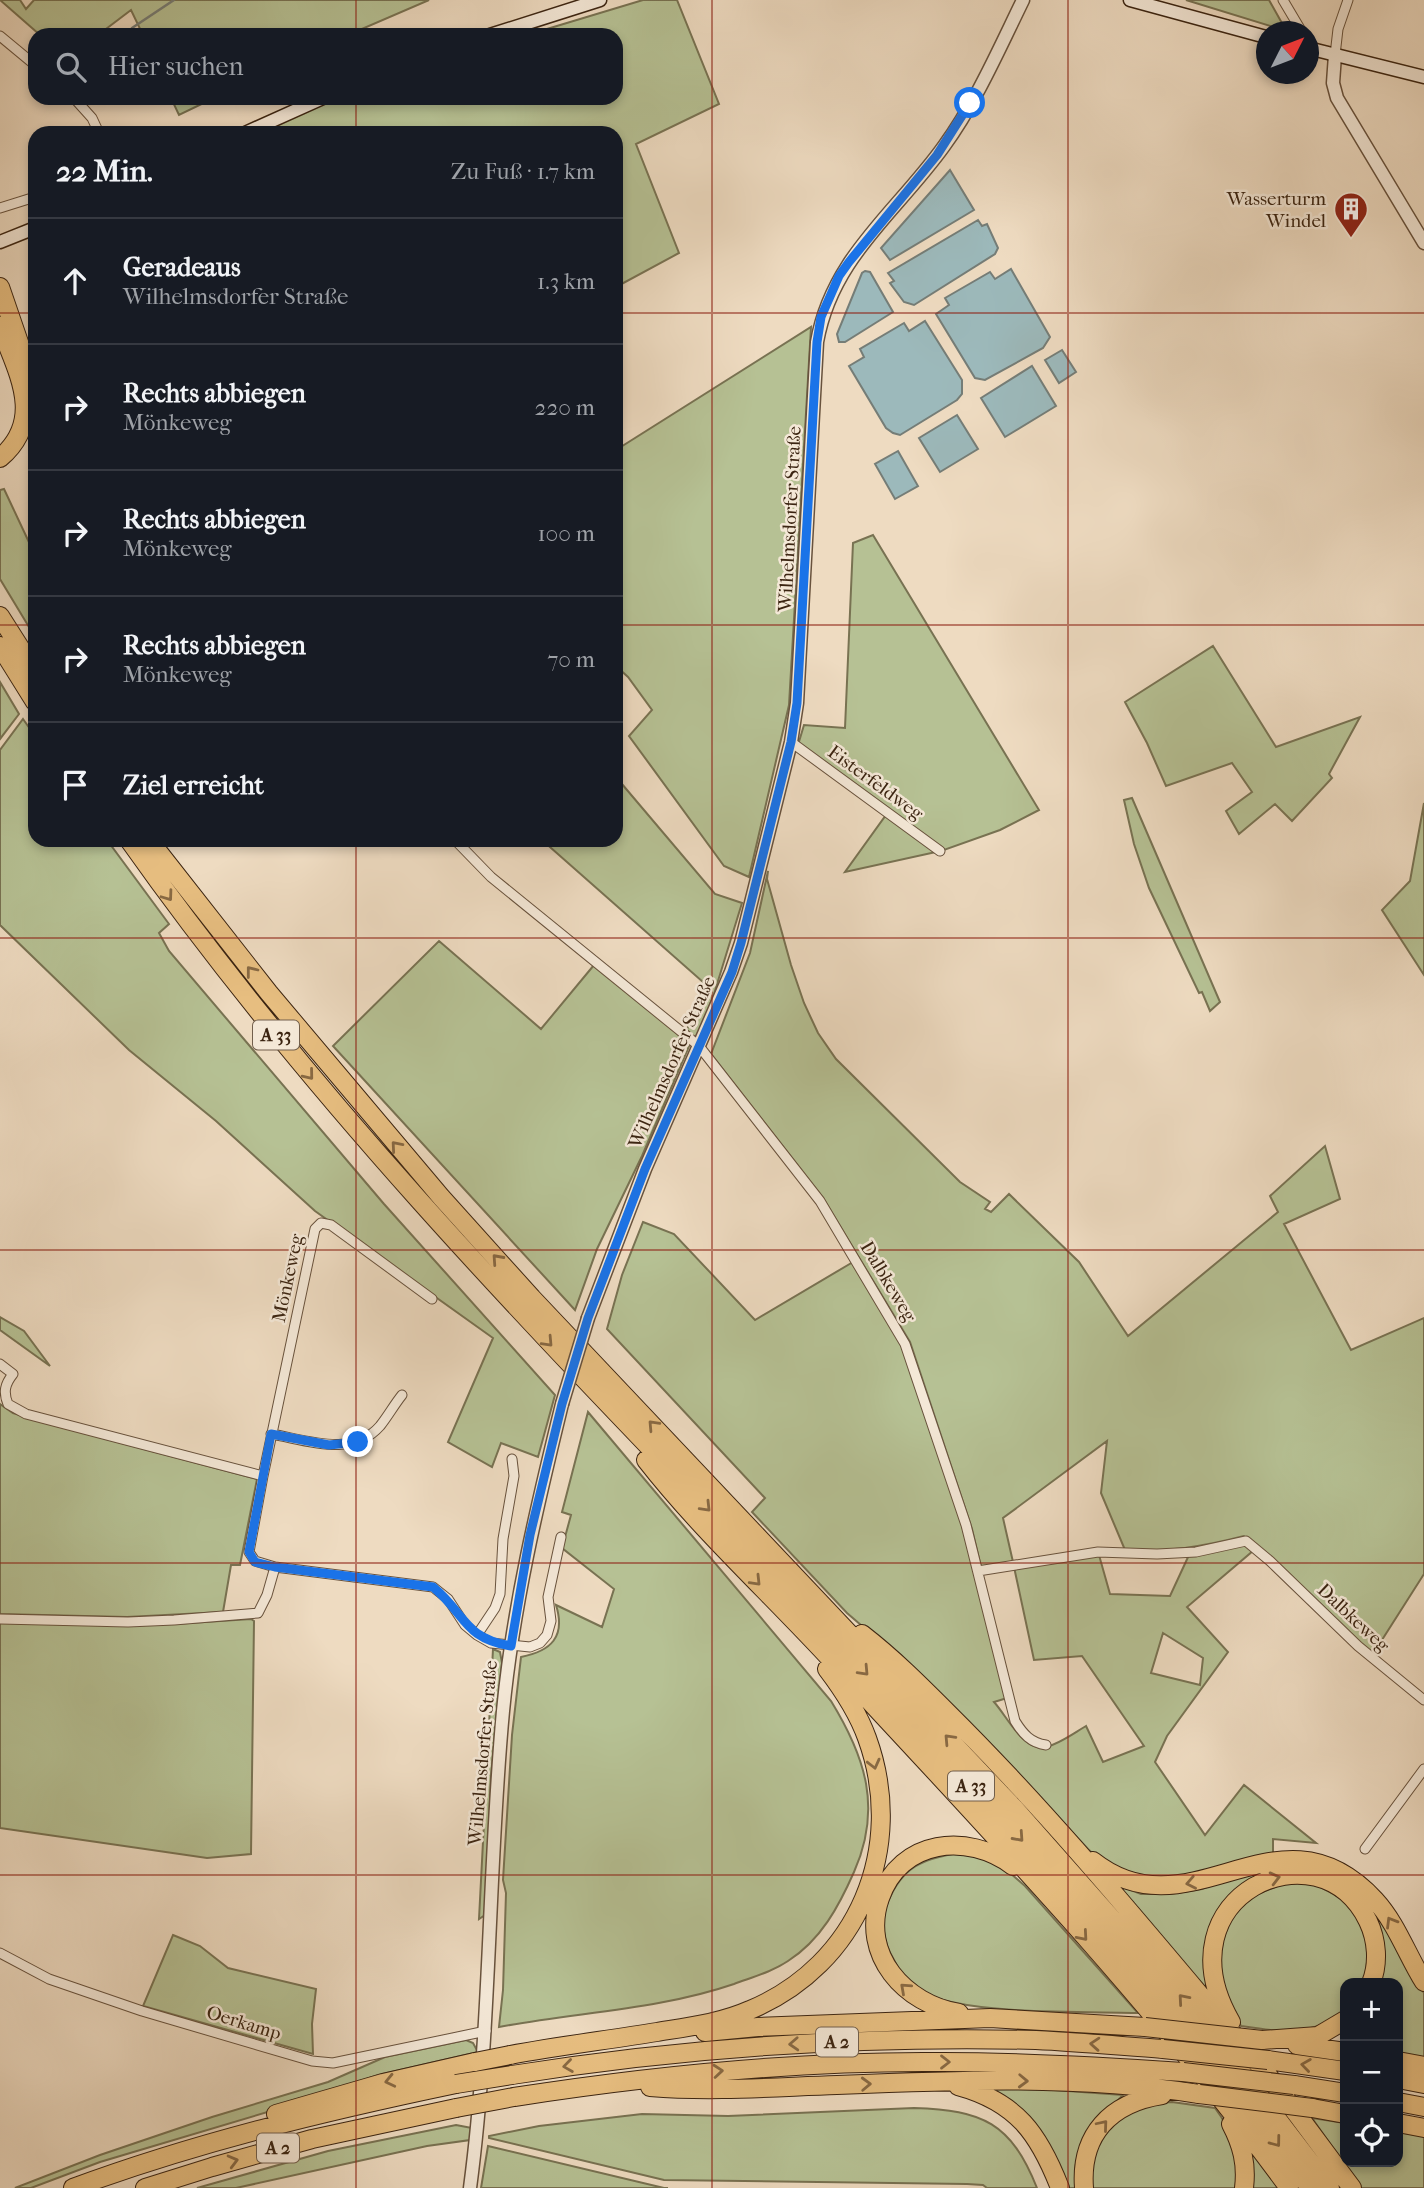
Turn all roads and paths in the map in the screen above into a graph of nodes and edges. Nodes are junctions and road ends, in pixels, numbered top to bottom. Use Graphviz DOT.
graph roads {
  1 [pos="600,0"];
  2 [pos="1023,0"];
  3 [pos="1130,0"];
  4 [pos="1283,0"];
  5 [pos="1349,0"];
  6 [pos="1295,21"];
  7 [pos="512,28"];
  8 [pos="1256,34"];
  9 [pos="0,36"];
  10 [pos="1319,51"];
  11 [pos="1335,55"];
  12 [pos="28,59"];
  13 [pos="1424,77"];
  14 [pos="80,105"];
  15 [pos="307,105"];
  16 [pos="96,126"];
  17 [pos="261,126"];
  18 [pos="28,199"];
  19 [pos="0,208"];
  20 [pos="28,231"];
  21 [pos="0,242"];
  22 [pos="1424,243"];
  23 [pos="0,287"];
  24 [pos="0,326"];
  25 [pos="28,369"];
  26 [pos="28,444"];
  27 [pos="0,458"];
  28 [pos="0,473"];
  29 [pos="0,616"];
  30 [pos="0,646"];
  31 [pos="28,660"];
  32 [pos="28,691"];
  33 [pos="791,742"];
  34 [pos="134,847"];
  35 [pos="154,847"];
  36 [pos="462,847"];
  37 [pos="940,851"];
  38 [pos="699,1046"];
  39 [pos="432,1299"];
  40 [pos="0,1364"];
  41 [pos="402,1395"];
  42 [pos="607,1406"];
  43 [pos="271,1434"];
  44 [pos="512,1459"];
  45 [pos="263,1476"];
  46 [pos="561,1537"];
  47 [pos="275,1567"];
  48 [pos="978,1571"];
  49 [pos="800,1582"];
  50 [pos="776,1602"];
  51 [pos="0,1619"];
  52 [pos="477,1635"];
  53 [pos="511,1646"];
  54 [pos="1424,1700"];
  55 [pos="1046,1745"];
  56 [pos="1424,1769"];
  57 [pos="1070,1841"];
  58 [pos="1365,1849"];
  59 [pos="1038,1885"];
  60 [pos="0,1953"];
  61 [pos="1372,1978"];
  62 [pos="1424,1982"];
  63 [pos="990,2018"];
  64 [pos="1340,2023"];
  65 [pos="486,2031"];
  66 [pos="639,2036"];
  67 [pos="1262,2040"];
  68 [pos="1340,2051"];
  69 [pos="1403,2062"];
  70 [pos="1267,2066"];
  71 [pos="1424,2066"];
  72 [pos="1189,2070"];
  73 [pos="1340,2071"];
  74 [pos="457,2075"];
  75 [pos="1403,2080"];
  76 [pos="931,2082"];
  77 [pos="601,2083"];
  78 [pos="1424,2084"];
  79 [pos="1340,2092"];
  80 [pos="1191,2093"];
  81 [pos="1403,2103"];
  82 [pos="1424,2107"];
  83 [pos="1340,2113"];
  84 [pos="1403,2124"];
  85 [pos="1424,2128"];
  86 [pos="74,2188"];
  87 [pos="145,2188"];
  88 [pos="470,2188"];
  89 [pos="1060,2188"];
  90 [pos="1084,2188"];
  91 [pos="1244,2188"];
  92 [pos="1289,2188"];
  93 [pos="1310,2188"];
  94 [pos="1330,2188"];
  95 [pos="1352,2188"];
  1 -- 7 [label="street"];
  2 -- 33 [label="street, Wilhelmsdorfer Straße"];
  3 -- 8 [label="street"];
  4 -- 6 [label="street"];
  5 -- 11 [label="street"];
  9 -- 12 [label="street"];
  10 -- 11 [label="street"];
  11 -- 13 [label="street"];
  11 -- 22 [label="street"];
  14 -- 16 [label="street"];
  15 -- 17 [label="street"];
  18 -- 19 [label="street"];
  20 -- 21 [label="street"];
  23 -- 25 [label="highway"];
  24 -- 27 [label="highway"];
  26 -- 28 [label="highway"];
  29 -- 31 [label="highway"];
  30 -- 32 [label="highway"];
  33 -- 37 [label="street, Eisterfeldweg"];
  33 -- 38 [label="street, Wilhelmsdorfer Straße"];
  34 -- 42 [label="highway, A 33, one-way"];
  49 -- 35 [label="highway, A 33, one-way"];
  36 -- 38 [label="street, Dalbkeweg"];
  38 -- 48 [label="street, Dalbkeweg"];
  38 -- 53 [label="street, Wilhelmsdorfer Straße, bridge"];
  39 -- 43 [label="street, Mönkeweg"];
  40 -- 45 [label="street"];
  41 -- 43 [label="street"];
  42 -- 50 [label="highway, one-way"];
  42 -- 93 [label="highway, A 33, one-way"];
  43 -- 45 [label="street, Mönkeweg"];
  44 -- 52 [label="street"];
  45 -- 47 [label="street, Mönkeweg"];
  46 -- 53 [label="street"];
  47 -- 51 [label="street"];
  47 -- 52 [label="street, Mönkeweg"];
  48 -- 54 [label="street, Dalbkeweg"];
  48 -- 55 [label="street, Dalbkeweg"];
  49 -- 57 [label="highway"];
  94 -- 49 [label="highway, A 33, one-way"];
  50 -- 59 [label="highway"];
  50 -- 66 [label="highway, one-way"];
  52 -- 53 [label="street"];
  53 -- 65 [label="street, Wilhelmsdorfer Straße"];
  56 -- 58 [label="street"];
  62 -- 57 [label="highway, one-way"];
  57 -- 70 [label="highway"];
  63 -- 59 [label="highway, one-way"];
  59 -- 72 [label="highway, one-way"];
  60 -- 65 [label="street, Oerkamp"];
  70 -- 61 [label="highway, one-way"];
  63 -- 66 [label="highway"];
  63 -- 67 [label="highway, bridge"];
  64 -- 67 [label="highway"];
  65 -- 88 [label="street, Wilhelmsdorfer Straße"];
  66 -- 74 [label="highway, bridge"];
  67 -- 68 [label="highway"];
  69 -- 71 [label="highway"];
  73 -- 70 [label="highway, A 2, one-way"];
  70 -- 74 [label="highway, A 2, one-way, bridge"];
  70 -- 95 [label="highway"];
  77 -- 72 [label="highway, A 2, one-way"];
  72 -- 79 [label="highway, A 2, bridge"];
  72 -- 91 [label="highway"];
  72 -- 92 [label="highway"];
  74 -- 86 [label="highway, A 2, one-way"];
  75 -- 78 [label="highway"];
  77 -- 76 [label="highway, one-way"];
  76 -- 80 [label="highway, one-way"];
  76 -- 89 [label="highway"];
  87 -- 77 [label="highway, A 2, one-way, bridge"];
  80 -- 83 [label="highway, bridge"];
  90 -- 80 [label="highway, one-way"];
  81 -- 82 [label="highway"];
  84 -- 85 [label="highway"];
}
